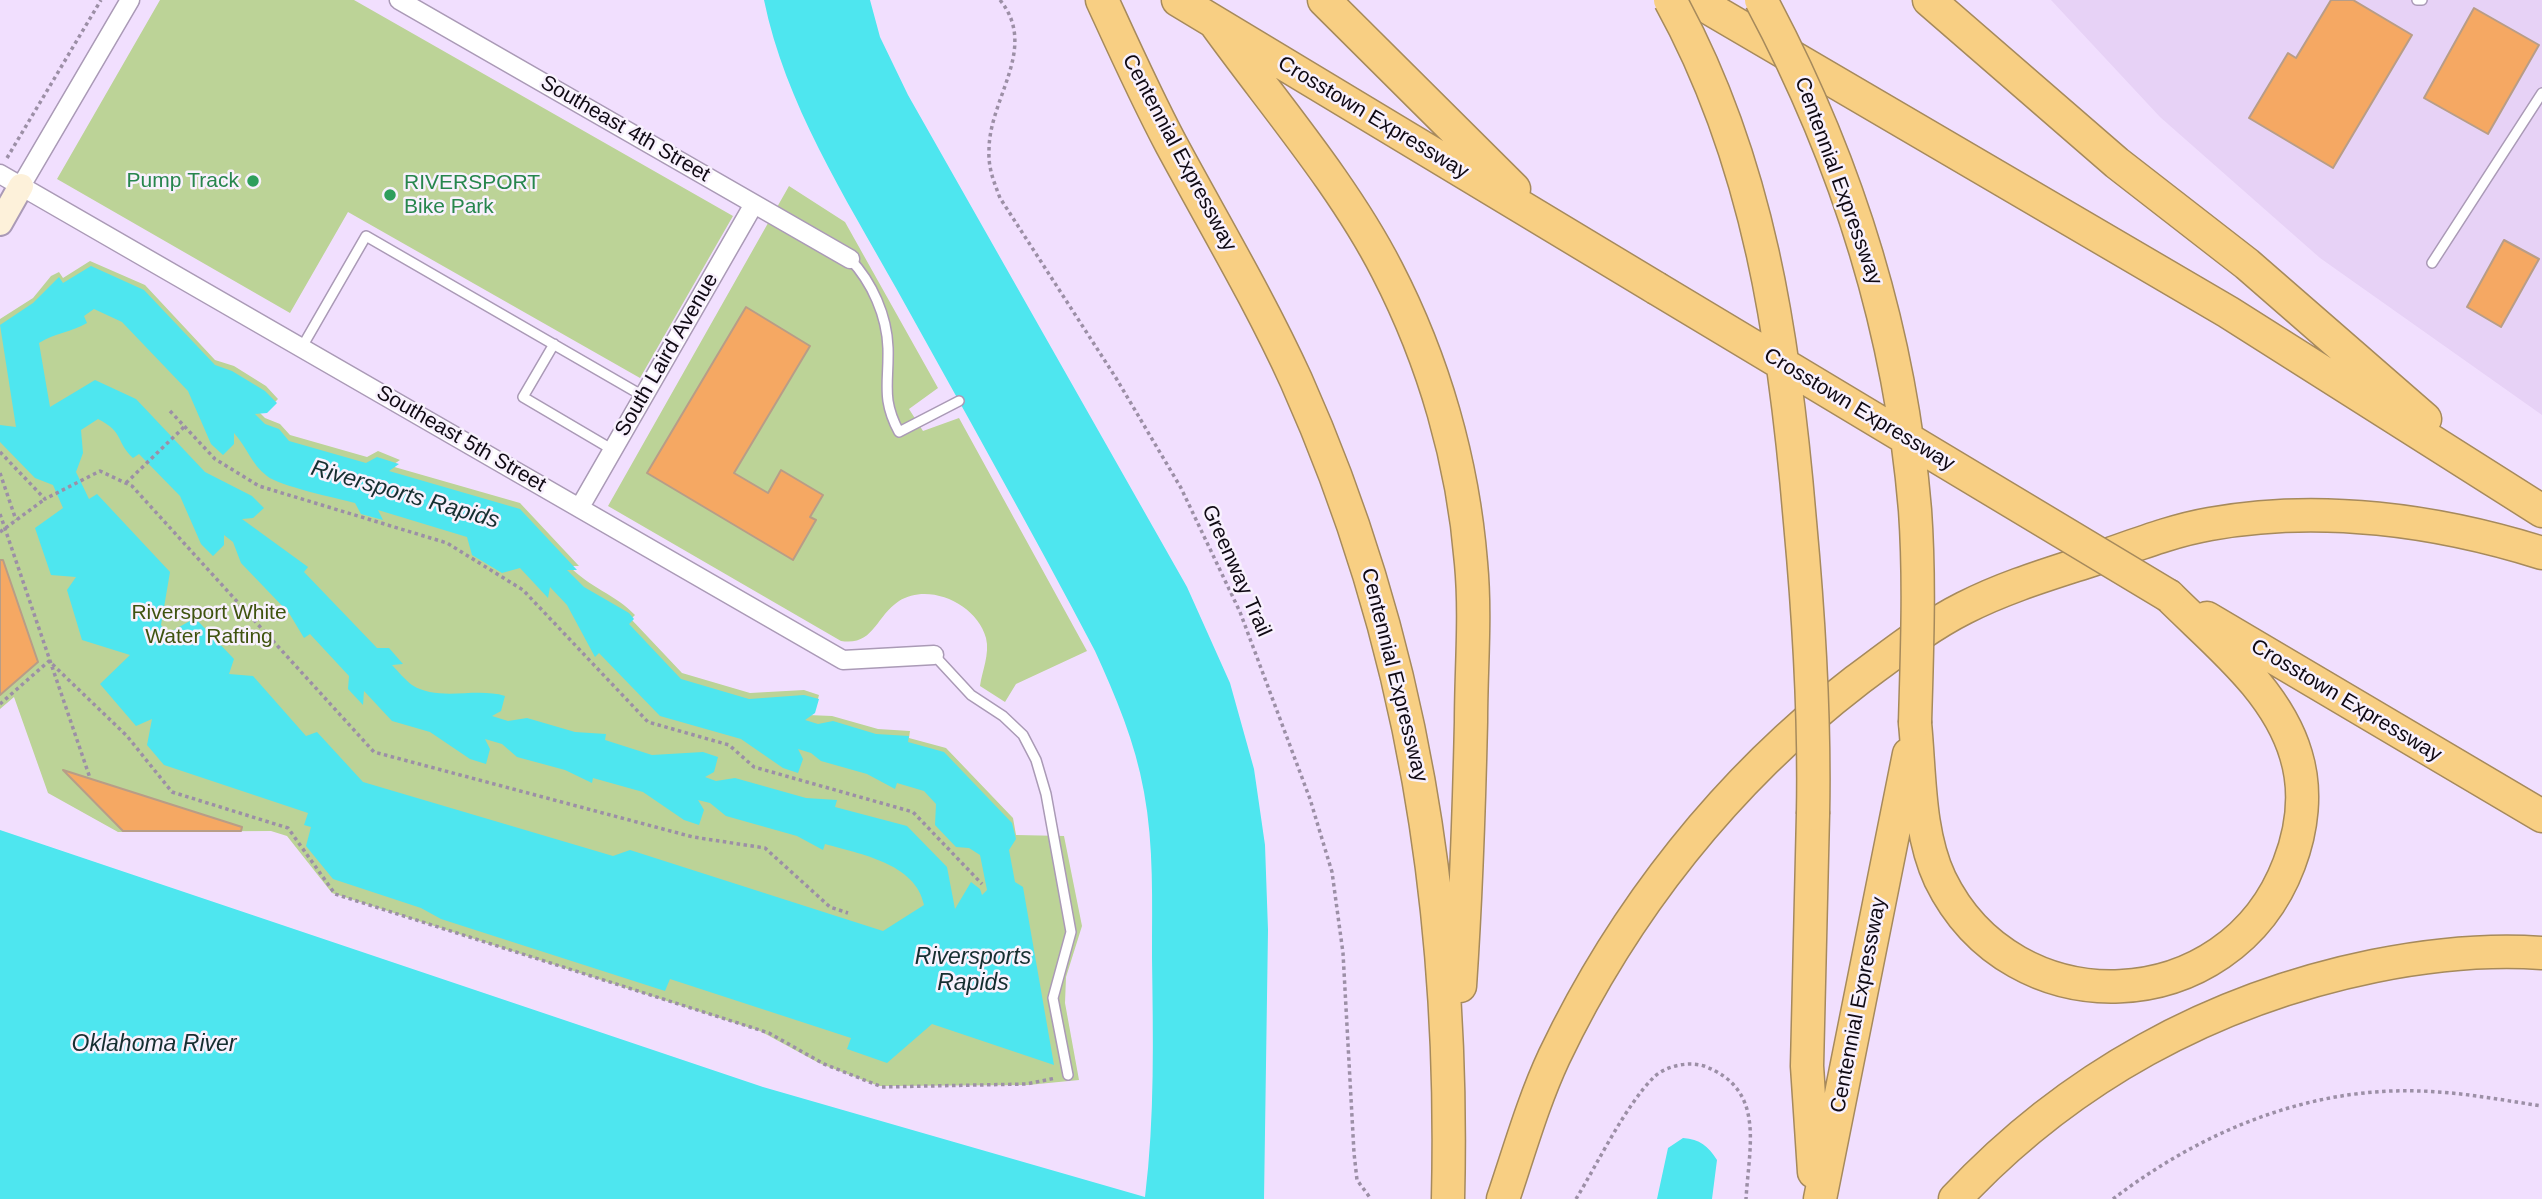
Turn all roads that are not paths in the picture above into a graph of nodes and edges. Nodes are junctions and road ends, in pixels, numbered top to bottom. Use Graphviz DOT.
graph roads {
  1 [pos="130,0"];
  2 [pos="398,0"];
  3 [pos="1102,0"];
  4 [pos="1178,0"];
  5 [pos="1324,0"];
  6 [pos="1670,0"];
  7 [pos="1695,0"];
  8 [pos="1761,0"];
  9 [pos="1929,0"];
  10 [pos="1215,23"];
  11 [pos="2542,93"];
  12 [pos="11,180"];
  13 [pos="754,204"];
  14 [pos="0,223"];
  15 [pos="1549,223"];
  16 [pos="850,260"];
  17 [pos="2432,263"];
  18 [pos="554,344"];
  19 [pos="302,347"];
  20 [pos="643,396"];
  21 [pos="960,401"];
  22 [pos="613,450"];
  23 [pos="2505,489"];
  24 [pos="580,507"];
  25 [pos="2542,511"];
  26 [pos="2542,553"];
  27 [pos="2169,596"];
  28 [pos="934,655"];
  29 [pos="1915,723"];
  30 [pos="2542,816"];
  31 [pos="2542,953"];
  32 [pos="1054,1052"];
  33 [pos="1064,1056"];
  34 [pos="1068,1075"];
  35 [pos="1450,1115"];
  36 [pos="1448,1199"];
  37 [pos="1503,1199"];
  38 [pos="1818,1199"];
  39 [pos="1955,1199"];
  1 -- 12 [label="street"];
  2 -- 13 [label="street, Southeast 4th Street"];
  3 -- 35 [label="highway, Centennial Expressway"];
  4 -- 10 [label="highway, Crosstown Expressway"];
  5 -- 15 [label="highway"];
  6 -- 38 [label="highway, bridge"];
  7 -- 23 [label="highway"];
  8 -- 29 [label="highway, Centennial Expressway, bridge"];
  9 -- 23 [label="highway"];
  10 -- 15 [label="highway, Crosstown Expressway"];
  10 -- 35 [label="highway"];
  11 -- 17 [label="lane"];
  12 -- 14 [label="street"];
  12 -- 19 [label="street, Southeast 5th Street"];
  13 -- 16 [label="street, Southeast 4th Street"];
  13 -- 20 [label="street, South Laird Avenue"];
  15 -- 27 [label="highway, Crosstown Expressway, bridge"];
  16 -- 21 [label="lane"];
  18 -- 19 [label="lane"];
  18 -- 20 [label="lane"];
  18 -- 22 [label="lane"];
  19 -- 24 [label="street, Southeast 5th Street"];
  20 -- 22 [label="street, South Laird Avenue"];
  22 -- 24 [label="street, South Laird Avenue"];
  23 -- 25 [label="highway"];
  24 -- 28 [label="street, Southeast 5th Street"];
  26 -- 37 [label="highway"];
  27 -- 29 [label="highway"];
  27 -- 30 [label="highway, Crosstown Expressway"];
  28 -- 33 [label="lane"];
  29 -- 38 [label="highway, Centennial Expressway"];
  31 -- 39 [label="highway"];
  32 -- 33 [label="lane"];
  33 -- 34 [label="lane"];
  35 -- 36 [label="highway, Centennial Expressway"];
}
